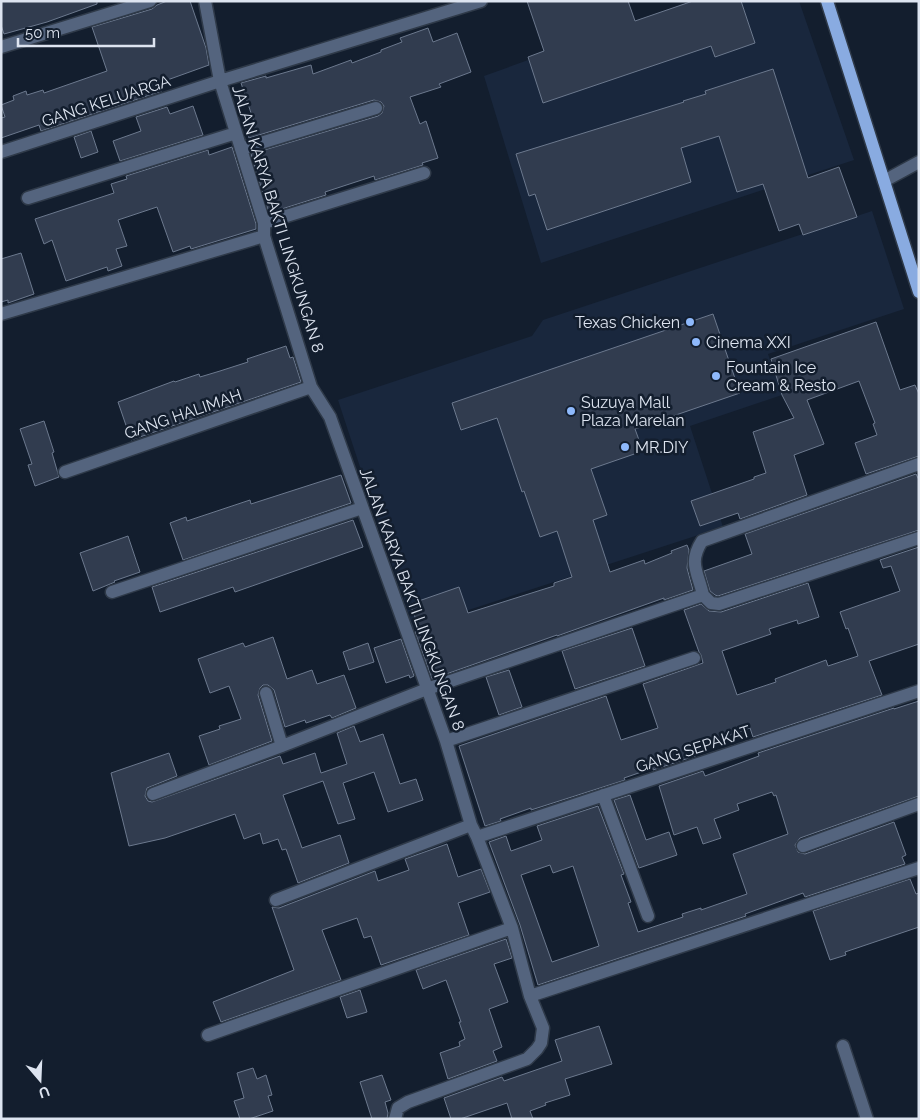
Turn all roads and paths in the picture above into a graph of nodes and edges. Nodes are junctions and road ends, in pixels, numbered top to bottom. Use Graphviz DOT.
graph roads {
  1 [pos="150,1"];
  2 [pos="205,1"];
  3 [pos="480,1"];
  4 [pos="827,1"];
  5 [pos="1,47"];
  6 [pos="220,80"];
  7 [pos="376,108"];
  8 [pos="236,133"];
  9 [pos="242,149"];
  10 [pos="1,152"];
  11 [pos="919,162"];
  12 [pos="424,173"];
  13 [pos="884,181"];
  14 [pos="28,198"];
  15 [pos="264,229"];
  16 [pos="919,292"];
  17 [pos="1,314"];
  18 [pos="311,387"];
  19 [pos="919,464"];
  20 [pos="65,472"];
  21 [pos="362,508"];
  22 [pos="919,538"];
  23 [pos="112,592"];
  24 [pos="703,595"];
  25 [pos="694,658"];
  26 [pos="427,689"];
  27 [pos="919,691"];
  28 [pos="266,693"];
  29 [pos="446,741"];
  30 [pos="282,746"];
  31 [pos="153,794"];
  32 [pos="603,796"];
  33 [pos="919,804"];
  34 [pos="471,825"];
  35 [pos="477,837"];
  36 [pos="803,846"];
  37 [pos="919,868"];
  38 [pos="276,900"];
  39 [pos="648,916"];
  40 [pos="512,928"];
  41 [pos="530,996"];
  42 [pos="208,1035"];
  43 [pos="843,1046"];
  44 [pos="395,1119"];
  45 [pos="868,1119"];
  1 -- 5 [label="street"];
  2 -- 6 [label="street, JALAN KARYA BAKTI LINGKUNGAN 8"];
  3 -- 6 [label="street, GANG KELUARGA"];
  4 -- 13 [label="main road"];
  6 -- 8 [label="street, JALAN KARYA BAKTI LINGKUNGAN 8"];
  6 -- 10 [label="street, GANG KELUARGA"];
  7 -- 9 [label="street"];
  8 -- 9 [label="street, JALAN KARYA BAKTI LINGKUNGAN 8"];
  8 -- 14 [label="street"];
  9 -- 15 [label="street, JALAN KARYA BAKTI LINGKUNGAN 8"];
  11 -- 13 [label="street"];
  12 -- 15 [label="street"];
  13 -- 16 [label="main road"];
  15 -- 17 [label="street"];
  15 -- 18 [label="street, JALAN KARYA BAKTI LINGKUNGAN 8"];
  18 -- 20 [label="street, GANG HALIMAH"];
  18 -- 21 [label="street, JALAN KARYA BAKTI LINGKUNGAN 8"];
  19 -- 24 [label="street"];
  21 -- 23 [label="street"];
  21 -- 26 [label="street, JALAN KARYA BAKTI LINGKUNGAN 8"];
  22 -- 24 [label="street"];
  24 -- 26 [label="street"];
  25 -- 29 [label="street"];
  26 -- 29 [label="street, JALAN KARYA BAKTI LINGKUNGAN 8"];
  26 -- 30 [label="street"];
  27 -- 32 [label="street, GANG SEPAKAT"];
  28 -- 30 [label="street"];
  29 -- 34 [label="street, JALAN KARYA BAKTI LINGKUNGAN 8"];
  30 -- 31 [label="street"];
  32 -- 35 [label="street, GANG SEPAKAT"];
  32 -- 39 [label="street"];
  33 -- 36 [label="street"];
  34 -- 35 [label="street, JALAN KARYA BAKTI LINGKUNGAN 8"];
  34 -- 38 [label="street"];
  35 -- 40 [label="street, JALAN KARYA BAKTI LINGKUNGAN 8"];
  37 -- 41 [label="street"];
  40 -- 41 [label="street, JALAN KARYA BAKTI LINGKUNGAN 8"];
  40 -- 42 [label="street"];
  41 -- 44 [label="street, JALAN KARYA BAKTI LINGKUNGAN 8"];
  43 -- 45 [label="street"];
}
